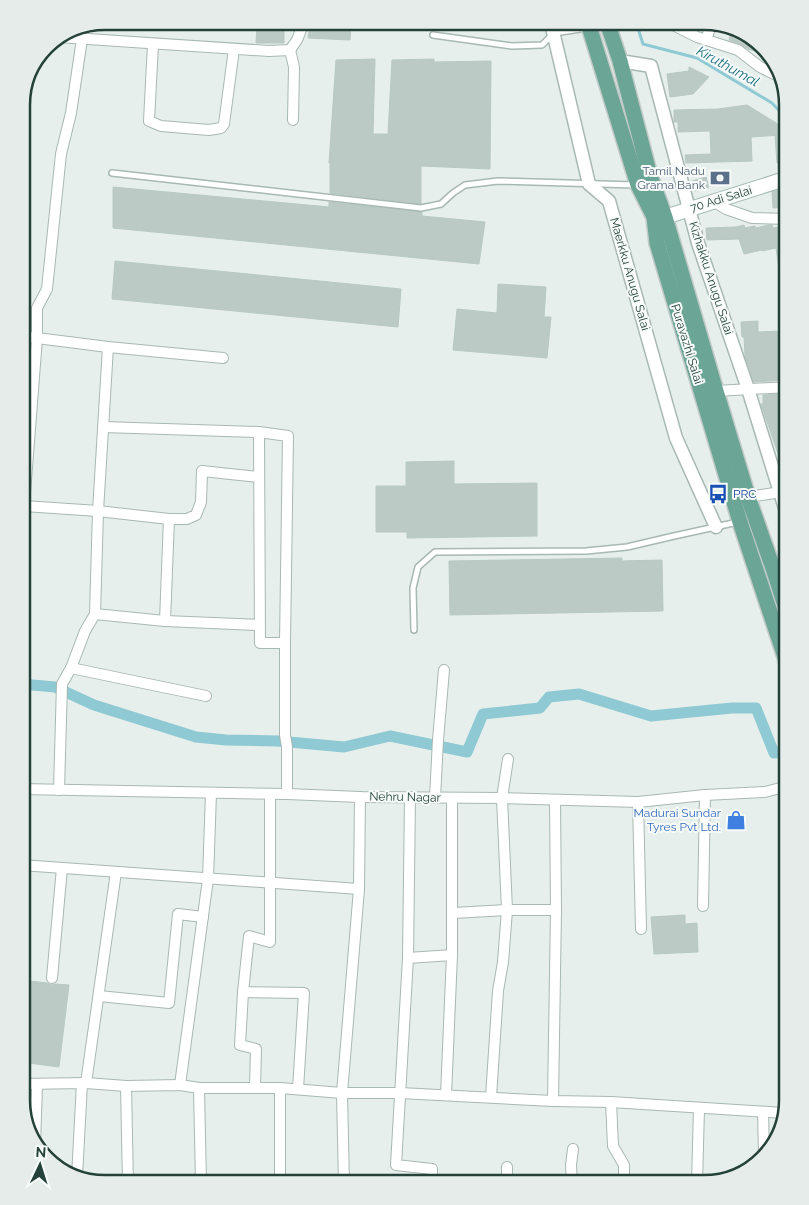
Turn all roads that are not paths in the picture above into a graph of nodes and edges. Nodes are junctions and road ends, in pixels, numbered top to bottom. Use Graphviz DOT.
graph roads {
  1 [pos="301,30"];
  2 [pos="552,30"];
  3 [pos="553,30"];
  4 [pos="591,30"];
  5 [pos="610,30"];
  6 [pos="683,30"];
  7 [pos="709,30"];
  8 [pos="433,35"];
  9 [pos="72,38"];
  10 [pos="82,39"];
  11 [pos="706,40"];
  12 [pos="153,44"];
  13 [pos="234,49"];
  14 [pos="290,50"];
  15 [pos="620,61"];
  16 [pos="772,73"];
  17 [pos="293,120"];
  18 [pos="112,173"];
  19 [pos="779,181"];
  20 [pos="589,184"];
  21 [pos="638,185"];
  22 [pos="714,201"];
  23 [pos="688,209"];
  24 [pos="659,217"];
  25 [pos="779,219"];
  26 [pos="30,337"];
  27 [pos="37,338"];
  28 [pos="108,347"];
  29 [pos="223,358"];
  30 [pos="779,387"];
  31 [pos="748,389"];
  32 [pos="716,390"];
  33 [pos="30,395"];
  34 [pos="103,426"];
  35 [pos="259,432"];
  36 [pos="259,477"];
  37 [pos="779,480"];
  38 [pos="779,493"];
  39 [pos="748,497"];
  40 [pos="30,506"];
  41 [pos="98,511"];
  42 [pos="169,519"];
  43 [pos="740,522"];
  44 [pos="716,527"];
  45 [pos="779,565"];
  46 [pos="95,614"];
  47 [pos="165,621"];
  48 [pos="259,625"];
  49 [pos="414,630"];
  50 [pos="779,639"];
  51 [pos="285,643"];
  52 [pos="71,668"];
  53 [pos="444,670"];
  54 [pos="206,696"];
  55 [pos="508,759"];
  56 [pos="779,788"];
  57 [pos="30,789"];
  58 [pos="59,790"];
  59 [pos="210,793"];
  60 [pos="270,794"];
  61 [pos="288,794"];
  62 [pos="705,794"];
  63 [pos="360,797"];
  64 [pos="410,797"];
  65 [pos="435,798"];
  66 [pos="452,798"];
  67 [pos="502,798"];
  68 [pos="555,800"];
  69 [pos="638,802"];
  70 [pos="30,865"];
  71 [pos="62,868"];
  72 [pos="116,872"];
  73 [pos="208,879"];
  74 [pos="270,882"];
  75 [pos="359,889"];
  76 [pos="703,906"];
  77 [pos="508,910"];
  78 [pos="556,910"];
  79 [pos="453,913"];
  80 [pos="203,917"];
  81 [pos="641,929"];
  82 [pos="452,955"];
  83 [pos="408,958"];
  84 [pos="52,978"];
  85 [pos="243,992"];
  86 [pos="99,996"];
  87 [pos="84,1083"];
  88 [pos="30,1085"];
  89 [pos="37,1085"];
  90 [pos="180,1085"];
  91 [pos="126,1086"];
  92 [pos="255,1087"];
  93 [pos="200,1088"];
  94 [pos="280,1088"];
  95 [pos="298,1089"];
  96 [pos="342,1093"];
  97 [pos="400,1093"];
  98 [pos="446,1095"];
  99 [pos="491,1098"];
  100 [pos="553,1100"];
  101 [pos="611,1102"];
  102 [pos="699,1108"];
  103 [pos="763,1112"];
  104 [pos="777,1113"];
  105 [pos="36,1130"];
  106 [pos="764,1146"];
  107 [pos="573,1149"];
  108 [pos="507,1167"];
  109 [pos="78,1169"];
  110 [pos="128,1175"];
  111 [pos="201,1175"];
  112 [pos="280,1175"];
  113 [pos="344,1175"];
  114 [pos="432,1175"];
  115 [pos="507,1175"];
  116 [pos="572,1175"];
  117 [pos="624,1175"];
  118 [pos="697,1175"];
  1 -- 14 [label="street"];
  2 -- 8 [label="lane"];
  3 -- 20 [label="street"];
  4 -- 21 [label="main road, Puravazhi Salai"];
  5 -- 15 [label="main road, Puravazhi Salai"];
  6 -- 11 [label="street"];
  7 -- 11 [label="street"];
  9 -- 10 [label="street"];
  10 -- 12 [label="street"];
  10 -- 27 [label="street"];
  11 -- 16 [label="street"];
  12 -- 13 [label="street"];
  12 -- 13 [label="street"];
  13 -- 14 [label="street"];
  14 -- 17 [label="street"];
  15 -- 23 [label="street, Kizhakku Anugu Salai"];
  15 -- 24 [label="main road, Puravazhi Salai"];
  18 -- 20 [label="lane"];
  19 -- 22 [label="main road, 70 Adi Salai"];
  20 -- 21 [label="lane"];
  20 -- 44 [label="street, Maerkku Anugu Salai"];
  21 -- 24 [label="main road, Puravazhi Salai"];
  22 -- 23 [label="main road, 70 Adi Salai"];
  22 -- 25 [label="street"];
  23 -- 24 [label="main road, 70 Adi Salai"];
  23 -- 31 [label="street, Kizhakku Anugu Salai"];
  24 -- 32 [label="main road, Puravazhi Salai"];
  24 -- 43 [label="main road, Puravazhi Salai"];
  26 -- 27 [label="street"];
  27 -- 28 [label="street"];
  27 -- 33 [label="street"];
  28 -- 29 [label="street"];
  28 -- 34 [label="street"];
  30 -- 31 [label="street"];
  31 -- 32 [label="street"];
  31 -- 37 [label="street, Kizhakku Anugu Salai"];
  32 -- 39 [label="main road, Puravazhi Salai"];
  34 -- 35 [label="street"];
  34 -- 41 [label="street"];
  35 -- 36 [label="street"];
  35 -- 51 [label="street"];
  36 -- 42 [label="street"];
  36 -- 48 [label="street"];
  38 -- 39 [label="street"];
  39 -- 45 [label="main road, Puravazhi Salai"];
  40 -- 41 [label="street"];
  41 -- 42 [label="street"];
  41 -- 46 [label="street"];
  42 -- 47 [label="street"];
  43 -- 44 [label="lane"];
  43 -- 50 [label="main road, Puravazhi Salai"];
  44 -- 49 [label="lane"];
  46 -- 47 [label="street"];
  46 -- 52 [label="street"];
  47 -- 48 [label="street"];
  48 -- 51 [label="street"];
  51 -- 61 [label="street"];
  52 -- 54 [label="street"];
  52 -- 58 [label="street"];
  53 -- 65 [label="street"];
  55 -- 67 [label="street"];
  56 -- 62 [label="street, Nehru Nagar"];
  57 -- 58 [label="street, Nehru Nagar"];
  58 -- 59 [label="street, Nehru Nagar"];
  59 -- 60 [label="street, Nehru Nagar"];
  59 -- 73 [label="street"];
  60 -- 61 [label="street, Nehru Nagar"];
  60 -- 74 [label="street"];
  61 -- 63 [label="street, Nehru Nagar"];
  62 -- 69 [label="street, Nehru Nagar"];
  62 -- 76 [label="street"];
  63 -- 64 [label="street, Nehru Nagar"];
  63 -- 75 [label="street"];
  64 -- 65 [label="street, Nehru Nagar"];
  64 -- 83 [label="street"];
  65 -- 66 [label="street, Nehru Nagar"];
  66 -- 67 [label="street, Nehru Nagar"];
  66 -- 79 [label="street"];
  67 -- 68 [label="street, Nehru Nagar"];
  67 -- 77 [label="street"];
  68 -- 69 [label="street, Nehru Nagar"];
  68 -- 78 [label="street"];
  69 -- 81 [label="street"];
  70 -- 71 [label="street"];
  71 -- 72 [label="street"];
  71 -- 84 [label="street"];
  72 -- 73 [label="street"];
  72 -- 86 [label="street"];
  73 -- 74 [label="street"];
  73 -- 80 [label="street"];
  74 -- 75 [label="street"];
  74 -- 85 [label="street"];
  75 -- 96 [label="street"];
  77 -- 78 [label="street"];
  77 -- 79 [label="street"];
  77 -- 99 [label="street"];
  78 -- 100 [label="street"];
  79 -- 82 [label="street"];
  80 -- 86 [label="street"];
  80 -- 90 [label="street"];
  82 -- 83 [label="street"];
  82 -- 98 [label="street"];
  83 -- 97 [label="street"];
  85 -- 92 [label="street"];
  85 -- 95 [label="street"];
  86 -- 87 [label="street"];
  87 -- 89 [label="street"];
  87 -- 91 [label="street"];
  87 -- 109 [label="street"];
  88 -- 89 [label="street"];
  89 -- 105 [label="street"];
  90 -- 91 [label="street"];
  90 -- 93 [label="street"];
  91 -- 110 [label="street"];
  92 -- 93 [label="street"];
  92 -- 94 [label="street"];
  93 -- 111 [label="street"];
  94 -- 95 [label="street"];
  94 -- 112 [label="street"];
  95 -- 96 [label="street"];
  96 -- 97 [label="street"];
  96 -- 113 [label="street"];
  97 -- 98 [label="street"];
  97 -- 114 [label="street"];
  98 -- 99 [label="street"];
  99 -- 100 [label="street"];
  100 -- 101 [label="street"];
  101 -- 102 [label="street"];
  101 -- 117 [label="street"];
  102 -- 103 [label="street"];
  102 -- 118 [label="street"];
  103 -- 104 [label="street"];
  103 -- 106 [label="street"];
  107 -- 116 [label="street"];
  108 -- 115 [label="street"];
}
